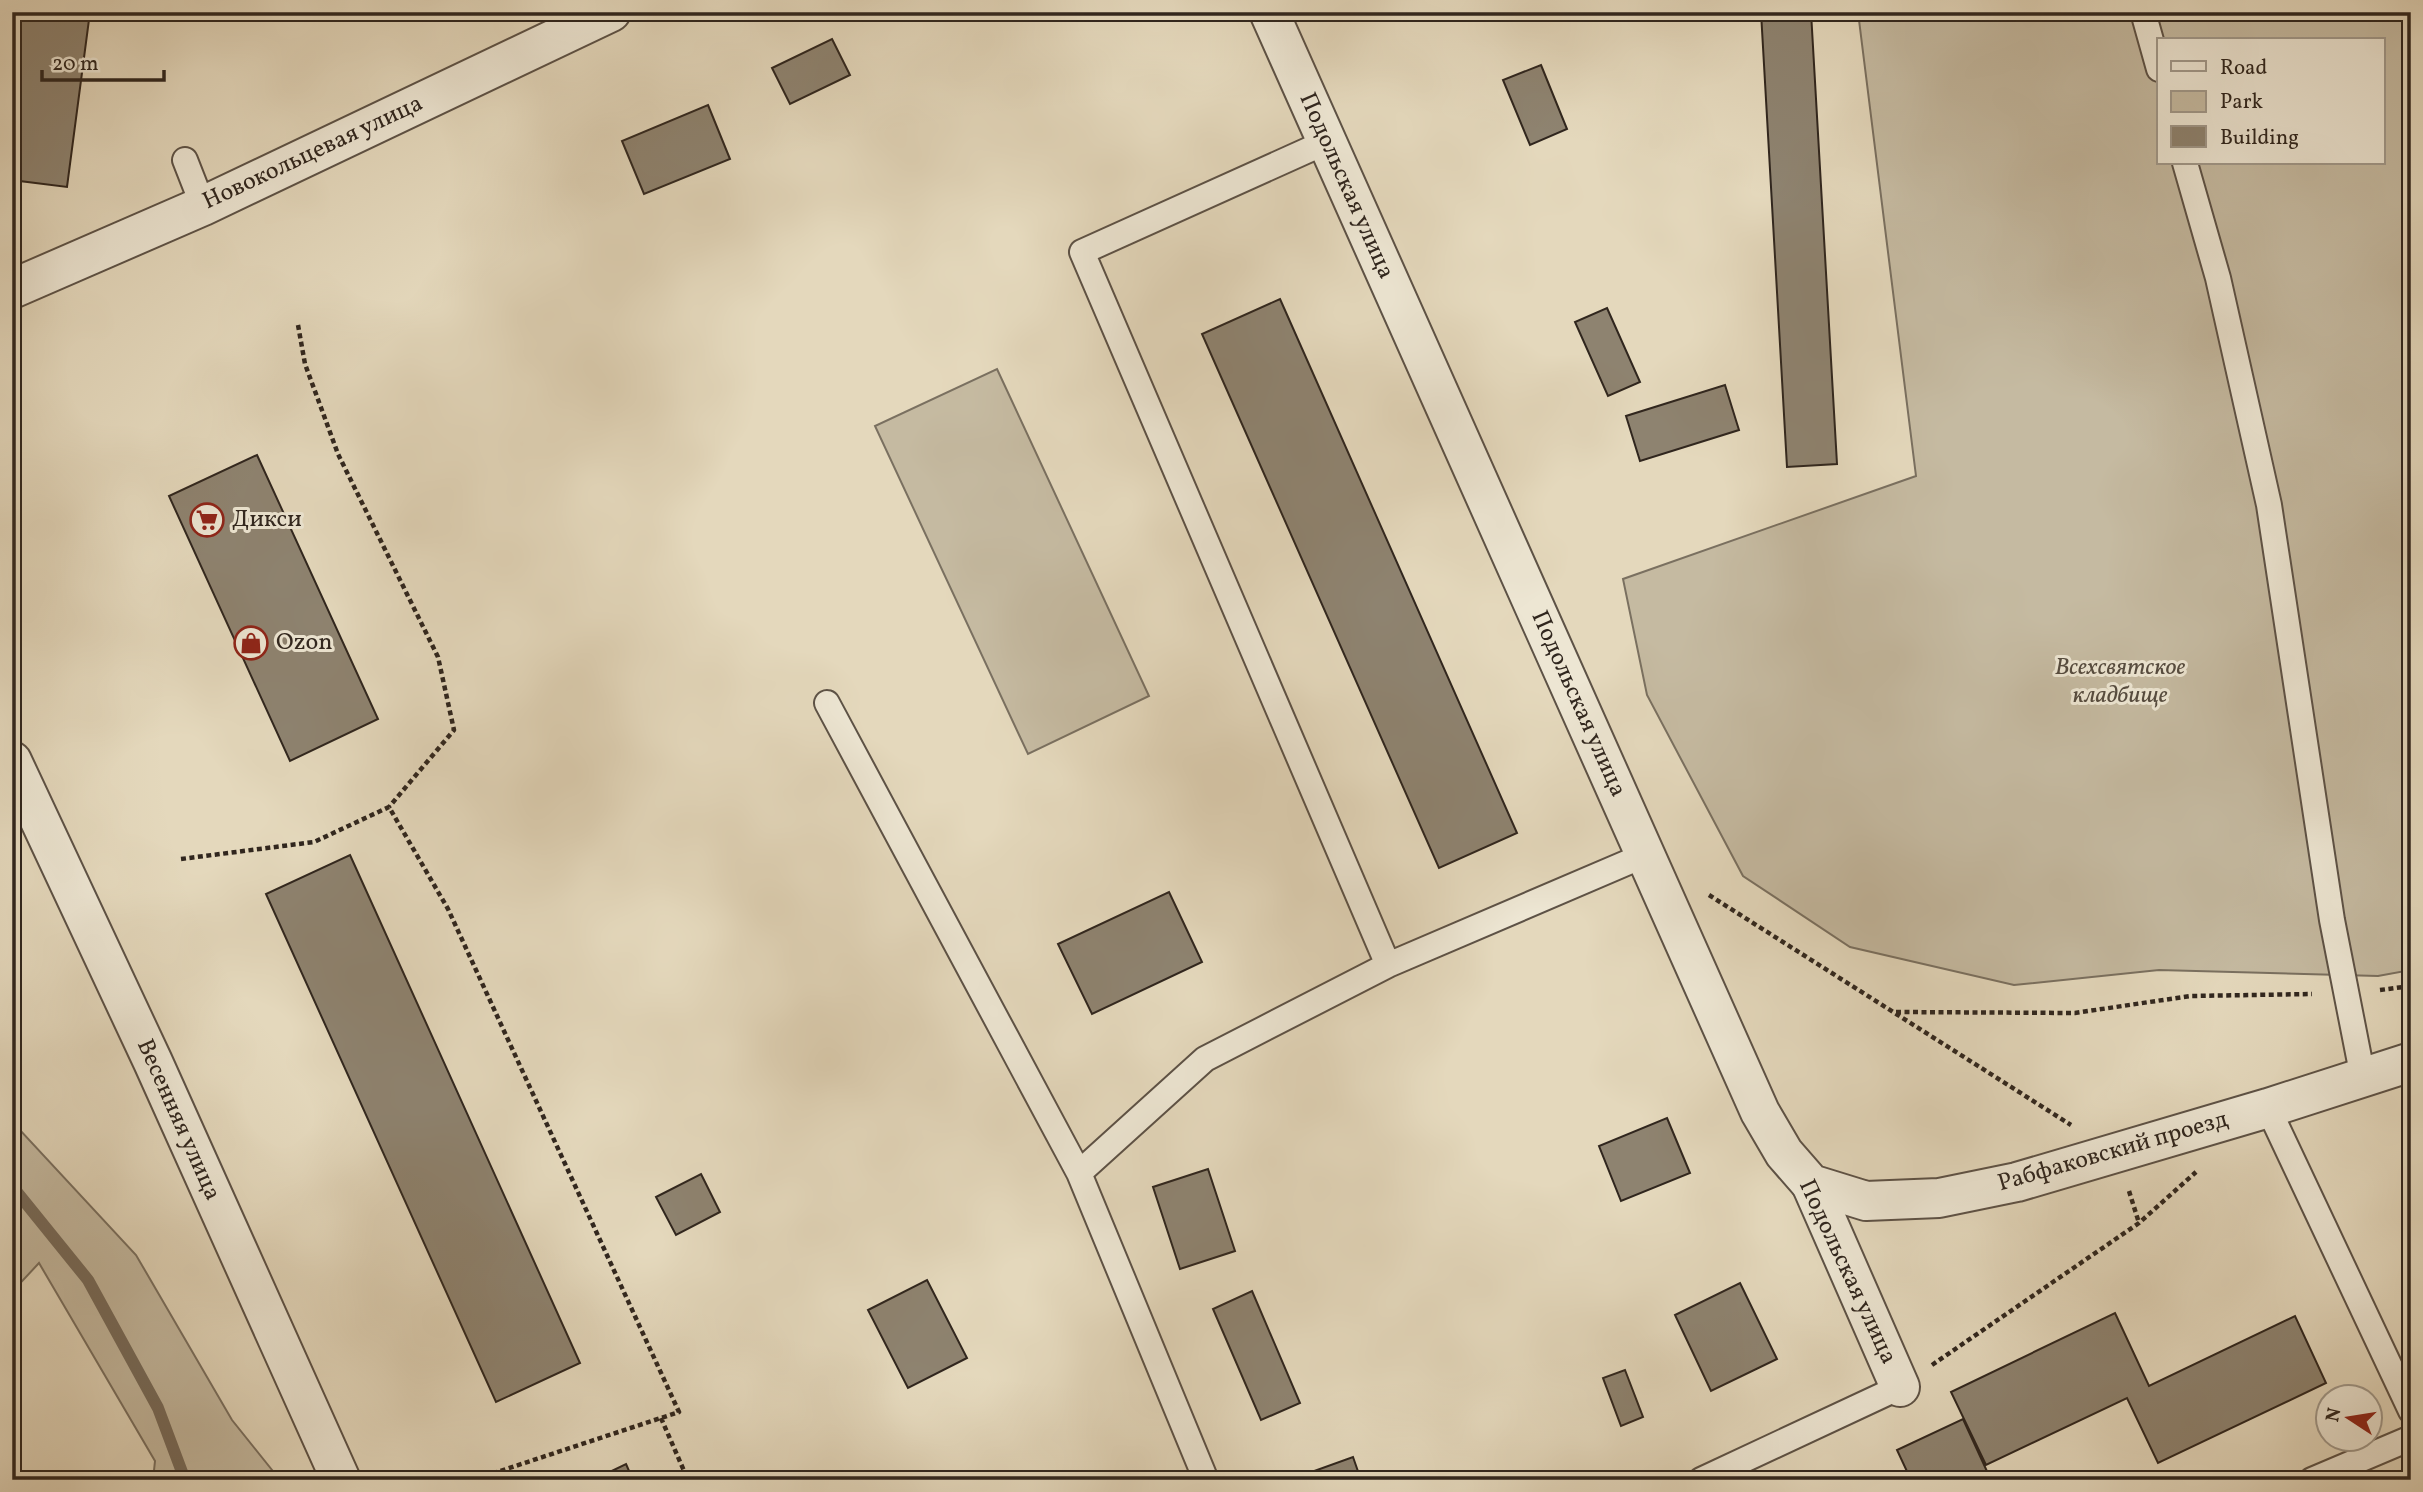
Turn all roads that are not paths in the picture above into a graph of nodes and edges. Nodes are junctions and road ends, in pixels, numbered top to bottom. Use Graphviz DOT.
graph roads {
  1 [pos="611,12"];
  2 [pos="1269,12"];
  3 [pos="2143,12"];
  4 [pos="2157,61"];
  5 [pos="1326,142"];
  6 [pos="185,160"];
  7 [pos="2185,164"];
  8 [pos="203,206"];
  9 [pos="12,289"];
  10 [pos="827,703"];
  11 [pos="12,761"];
  12 [pos="1645,855"];
  13 [pos="1388,965"];
  14 [pos="2411,1062"];
  15 [pos="2363,1078"];
  16 [pos="2268,1108"];
  17 [pos="1079,1174"];
  18 [pos="1811,1184"];
  19 [pos="1900,1387"];
  20 [pos="2411,1411"];
  21 [pos="2411,1438"];
  22 [pos="341,1480"];
  23 [pos="1206,1480"];
  24 [pos="1701,1480"];
  25 [pos="2312,1480"];
  1 -- 8 [label="street, Новокольцевая улица"];
  2 -- 5 [label="street, Подольская улица"];
  3 -- 4 [label="lane"];
  5 -- 12 [label="street, Подольская улица"];
  5 -- 13 [label="lane"];
  6 -- 8 [label="lane"];
  7 -- 15 [label="lane"];
  8 -- 9 [label="street, Новокольцевая улица"];
  10 -- 17 [label="lane"];
  11 -- 22 [label="street, Весенняя улица"];
  12 -- 13 [label="lane"];
  12 -- 18 [label="street, Подольская улица"];
  13 -- 17 [label="lane"];
  14 -- 15 [label="street, Рабфаковский проезд"];
  15 -- 16 [label="street, Рабфаковский проезд"];
  16 -- 18 [label="street, Рабфаковский проезд"];
  16 -- 20 [label="lane"];
  17 -- 23 [label="lane"];
  18 -- 19 [label="street, Подольская улица"];
  19 -- 24 [label="lane"];
  21 -- 25 [label="lane"];
}
